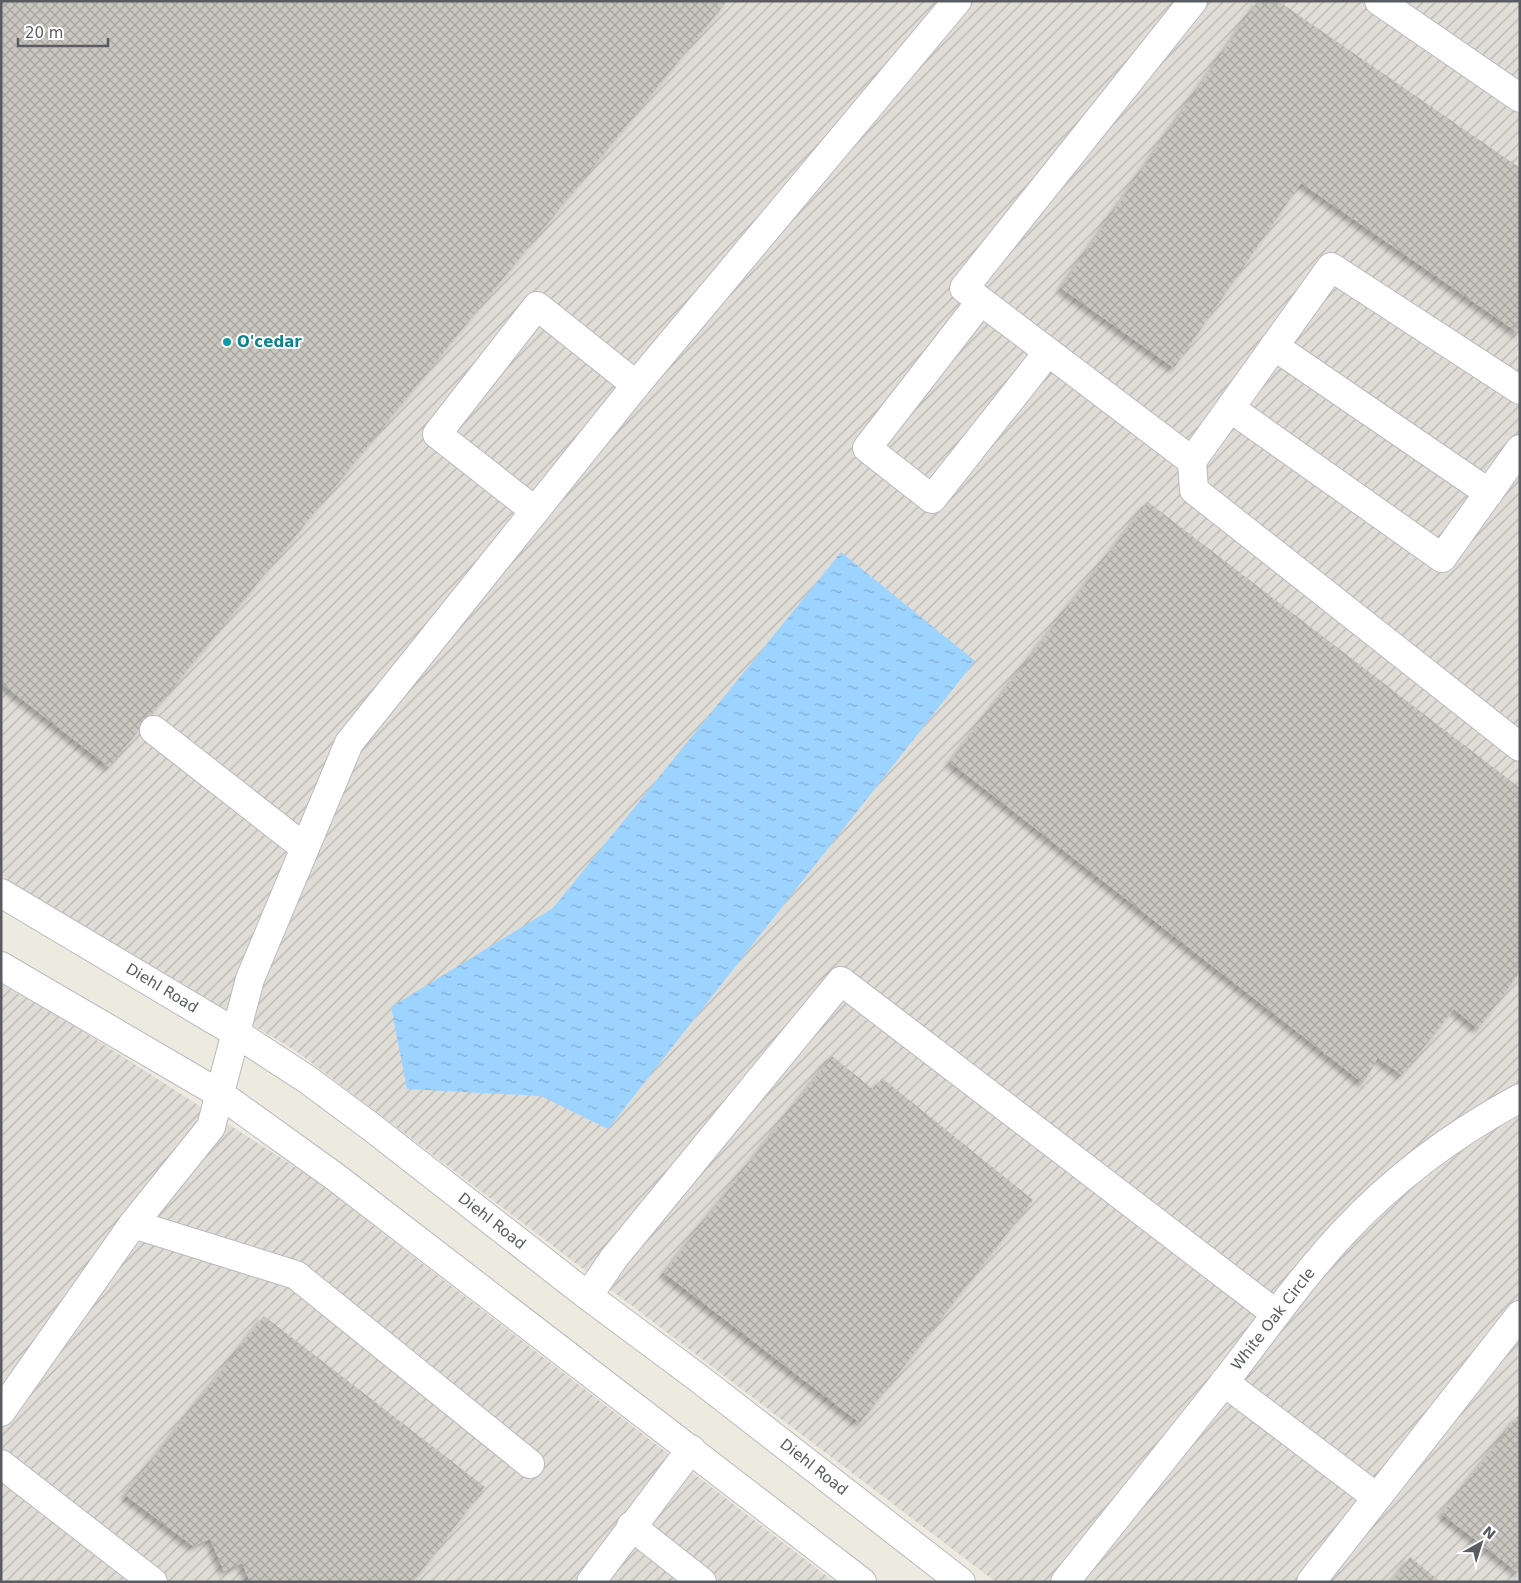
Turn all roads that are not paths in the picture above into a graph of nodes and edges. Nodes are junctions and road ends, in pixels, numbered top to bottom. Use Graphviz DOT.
graph roads {
  1 [pos="957,1"];
  2 [pos="1193,1"];
  3 [pos="1379,1"];
  4 [pos="1520,98"];
  5 [pos="981,301"];
  6 [pos="1274,346"];
  7 [pos="1048,352"];
  8 [pos="636,385"];
  9 [pos="1520,390"];
  10 [pos="1230,408"];
  11 [pos="1520,449"];
  12 [pos="1192,461"];
  13 [pos="1489,492"];
  14 [pos="535,512"];
  15 [pos="154,730"];
  16 [pos="1520,747"];
  17 [pos="305,848"];
  18 [pos="1,893"];
  19 [pos="1,966"];
  20 [pos="236,1033"];
  21 [pos="220,1094"];
  22 [pos="1520,1098"];
  23 [pos="133,1224"];
  24 [pos="588,1296"];
  25 [pos="1276,1314"];
  26 [pos="1520,1314"];
  27 [pos="1224,1382"];
  28 [pos="1,1412"];
  29 [pos="691,1449"];
  30 [pos="1,1464"];
  31 [pos="530,1464"];
  32 [pos="1376,1497"];
  33 [pos="631,1526"];
  34 [pos="153,1582"];
  35 [pos="591,1582"];
  36 [pos="702,1582"];
  37 [pos="862,1582"];
  38 [pos="961,1582"];
  39 [pos="1065,1582"];
  40 [pos="1311,1582"];
  1 -- 8 [label="street"];
  2 -- 5 [label="street"];
  3 -- 4 [label="street"];
  5 -- 7 [label="street"];
  5 -- 7 [label="street"];
  6 -- 9 [label="street"];
  6 -- 10 [label="street"];
  6 -- 13 [label="street"];
  7 -- 12 [label="street"];
  8 -- 14 [label="street"];
  8 -- 14 [label="street"];
  10 -- 12 [label="street"];
  10 -- 13 [label="street"];
  11 -- 13 [label="street"];
  12 -- 16 [label="street"];
  14 -- 17 [label="street"];
  15 -- 17 [label="street"];
  17 -- 20 [label="street"];
  18 -- 20 [label="street, Diehl Road"];
  19 -- 21 [label="street"];
  20 -- 21 [label="street"];
  20 -- 24 [label="street, Diehl Road"];
  21 -- 23 [label="street"];
  21 -- 29 [label="street"];
  22 -- 25 [label="street, White Oak Circle"];
  23 -- 28 [label="street"];
  23 -- 31 [label="street"];
  24 -- 25 [label="street"];
  24 -- 38 [label="street, Diehl Road"];
  25 -- 27 [label="street, White Oak Circle"];
  26 -- 32 [label="street"];
  27 -- 32 [label="street"];
  27 -- 39 [label="street, White Oak Circle"];
  29 -- 33 [label="street"];
  29 -- 37 [label="street"];
  30 -- 34 [label="street"];
  32 -- 40 [label="street"];
  33 -- 35 [label="street"];
  33 -- 36 [label="street"];
}
